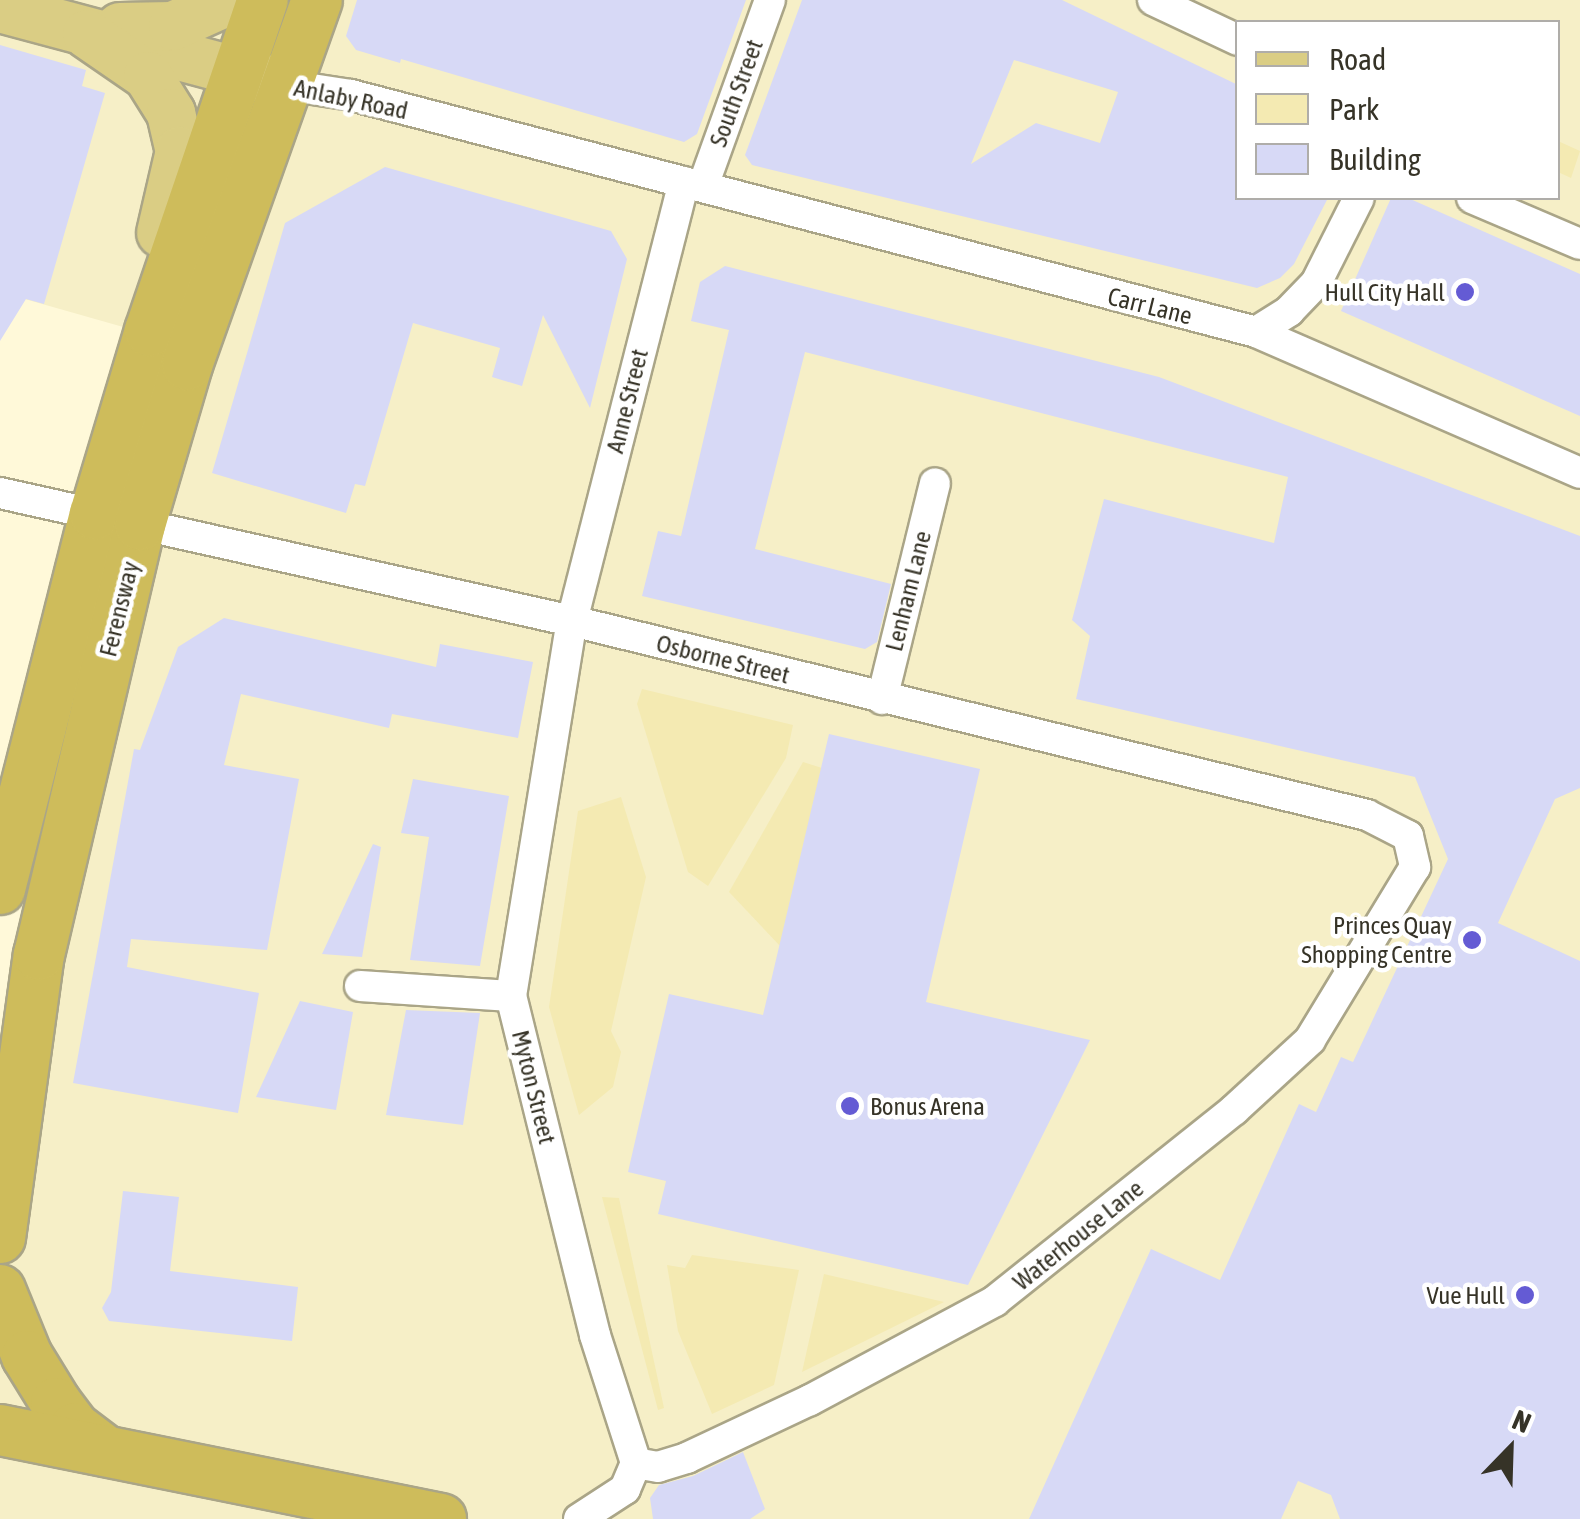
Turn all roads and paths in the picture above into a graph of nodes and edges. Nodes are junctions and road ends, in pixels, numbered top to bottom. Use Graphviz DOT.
graph roads {
  1 [pos="231,0"];
  2 [pos="263,0"];
  3 [pos="318,0"];
  4 [pos="770,0"];
  5 [pos="1157,1"];
  6 [pos="14,12"];
  7 [pos="87,34"];
  8 [pos="1235,39"];
  9 [pos="238,70"];
  10 [pos="286,85"];
  11 [pos="694,184"];
  12 [pos="1358,200"];
  13 [pos="1477,200"];
  14 [pos="1580,244"];
  15 [pos="150,331"];
  16 [pos="1256,332"];
  17 [pos="1580,474"];
  18 [pos="935,484"];
  19 [pos="0,493"];
  20 [pos="118,520"];
  21 [pos="572,621"];
  22 [pos="882,699"];
  23 [pos="1414,867"];
  24 [pos="0,889"];
  25 [pos="360,986"];
  26 [pos="511,996"];
  27 [pos="0,1238"];
  28 [pos="0,1290"];
  29 [pos="0,1430"];
  30 [pos="105,1451"];
  31 [pos="636,1463"];
  32 [pos="441,1519"];
  33 [pos="579,1519"];
  1 -- 6 [label="main road"];
  2 -- 9 [label="highway, Ferensway"];
  3 -- 10 [label="highway, Ferensway"];
  4 -- 11 [label="street, South Street"];
  5 -- 8 [label="street"];
  6 -- 7 [label="main road, Anlaby Road"];
  7 -- 9 [label="main road, Anlaby Road"];
  7 -- 15 [label="main road"];
  9 -- 10 [label="main road, Anlaby Road"];
  9 -- 15 [label="highway, Ferensway"];
  10 -- 11 [label="street, Anlaby Road"];
  10 -- 20 [label="highway, Ferensway"];
  11 -- 16 [label="street, Carr Lane"];
  11 -- 21 [label="street, Anne Street"];
  12 -- 16 [label="street"];
  13 -- 14 [label="street"];
  15 -- 20 [label="highway, Ferensway"];
  16 -- 17 [label="street, Carr Lane"];
  18 -- 22 [label="street, Lenham Lane"];
  19 -- 20 [label="street, Osborne Street"];
  20 -- 21 [label="street, Osborne Street"];
  20 -- 24 [label="highway, Ferensway"];
  20 -- 27 [label="highway, Ferensway"];
  21 -- 22 [label="street, Osborne Street"];
  21 -- 26 [label="street, Myton Street"];
  22 -- 23 [label="street, Osborne Street"];
  23 -- 31 [label="street, Waterhouse Lane"];
  25 -- 26 [label="street"];
  26 -- 31 [label="street, Myton Street"];
  28 -- 30 [label="highway"];
  29 -- 30 [label="highway"];
  30 -- 32 [label="highway"];
  31 -- 33 [label="street"];
}
